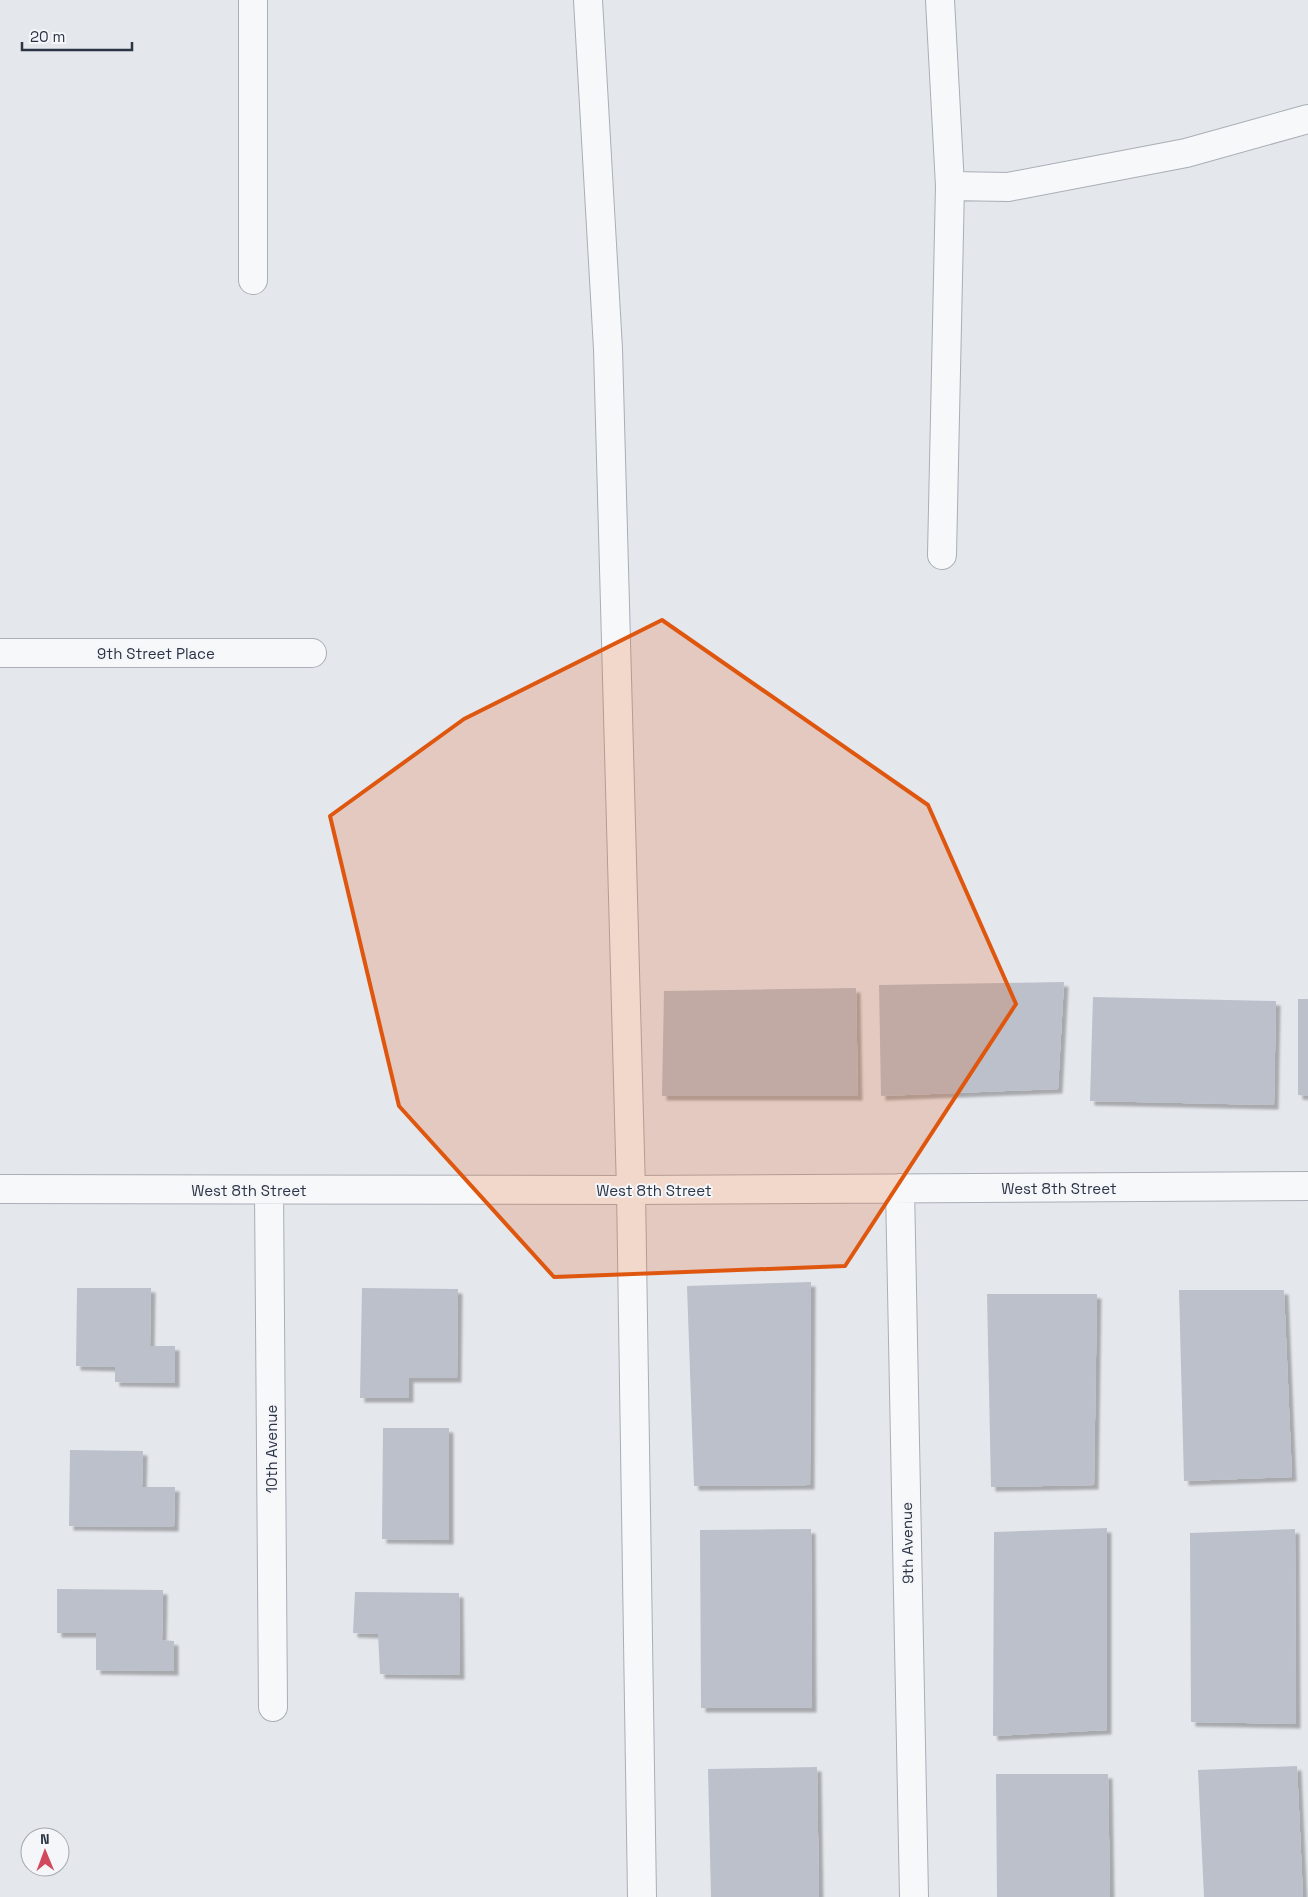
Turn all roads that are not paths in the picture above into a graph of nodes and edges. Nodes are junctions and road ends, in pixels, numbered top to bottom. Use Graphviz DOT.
graph roads {
  1 [pos="253,0"];
  2 [pos="588,0"];
  3 [pos="940,0"];
  4 [pos="1308,119"];
  5 [pos="950,186"];
  6 [pos="253,280"];
  7 [pos="942,555"];
  8 [pos="0,653"];
  9 [pos="312,654"];
  10 [pos="1308,1186"];
  11 [pos="900,1188"];
  12 [pos="0,1189"];
  13 [pos="269,1190"];
  14 [pos="631,1190"];
  15 [pos="273,1707"];
  16 [pos="642,1897"];
  17 [pos="914,1897"];
  1 -- 6 [label="street"];
  2 -- 14 [label="street"];
  3 -- 5 [label="street"];
  4 -- 5 [label="street"];
  5 -- 7 [label="street"];
  8 -- 9 [label="street, 9th Street Place"];
  10 -- 11 [label="street, West 8th Street"];
  11 -- 14 [label="street, West 8th Street"];
  11 -- 17 [label="street, 9th Avenue"];
  12 -- 13 [label="street, West 8th Street"];
  13 -- 14 [label="street, West 8th Street"];
  13 -- 15 [label="street, 10th Avenue"];
  14 -- 16 [label="street"];
}
